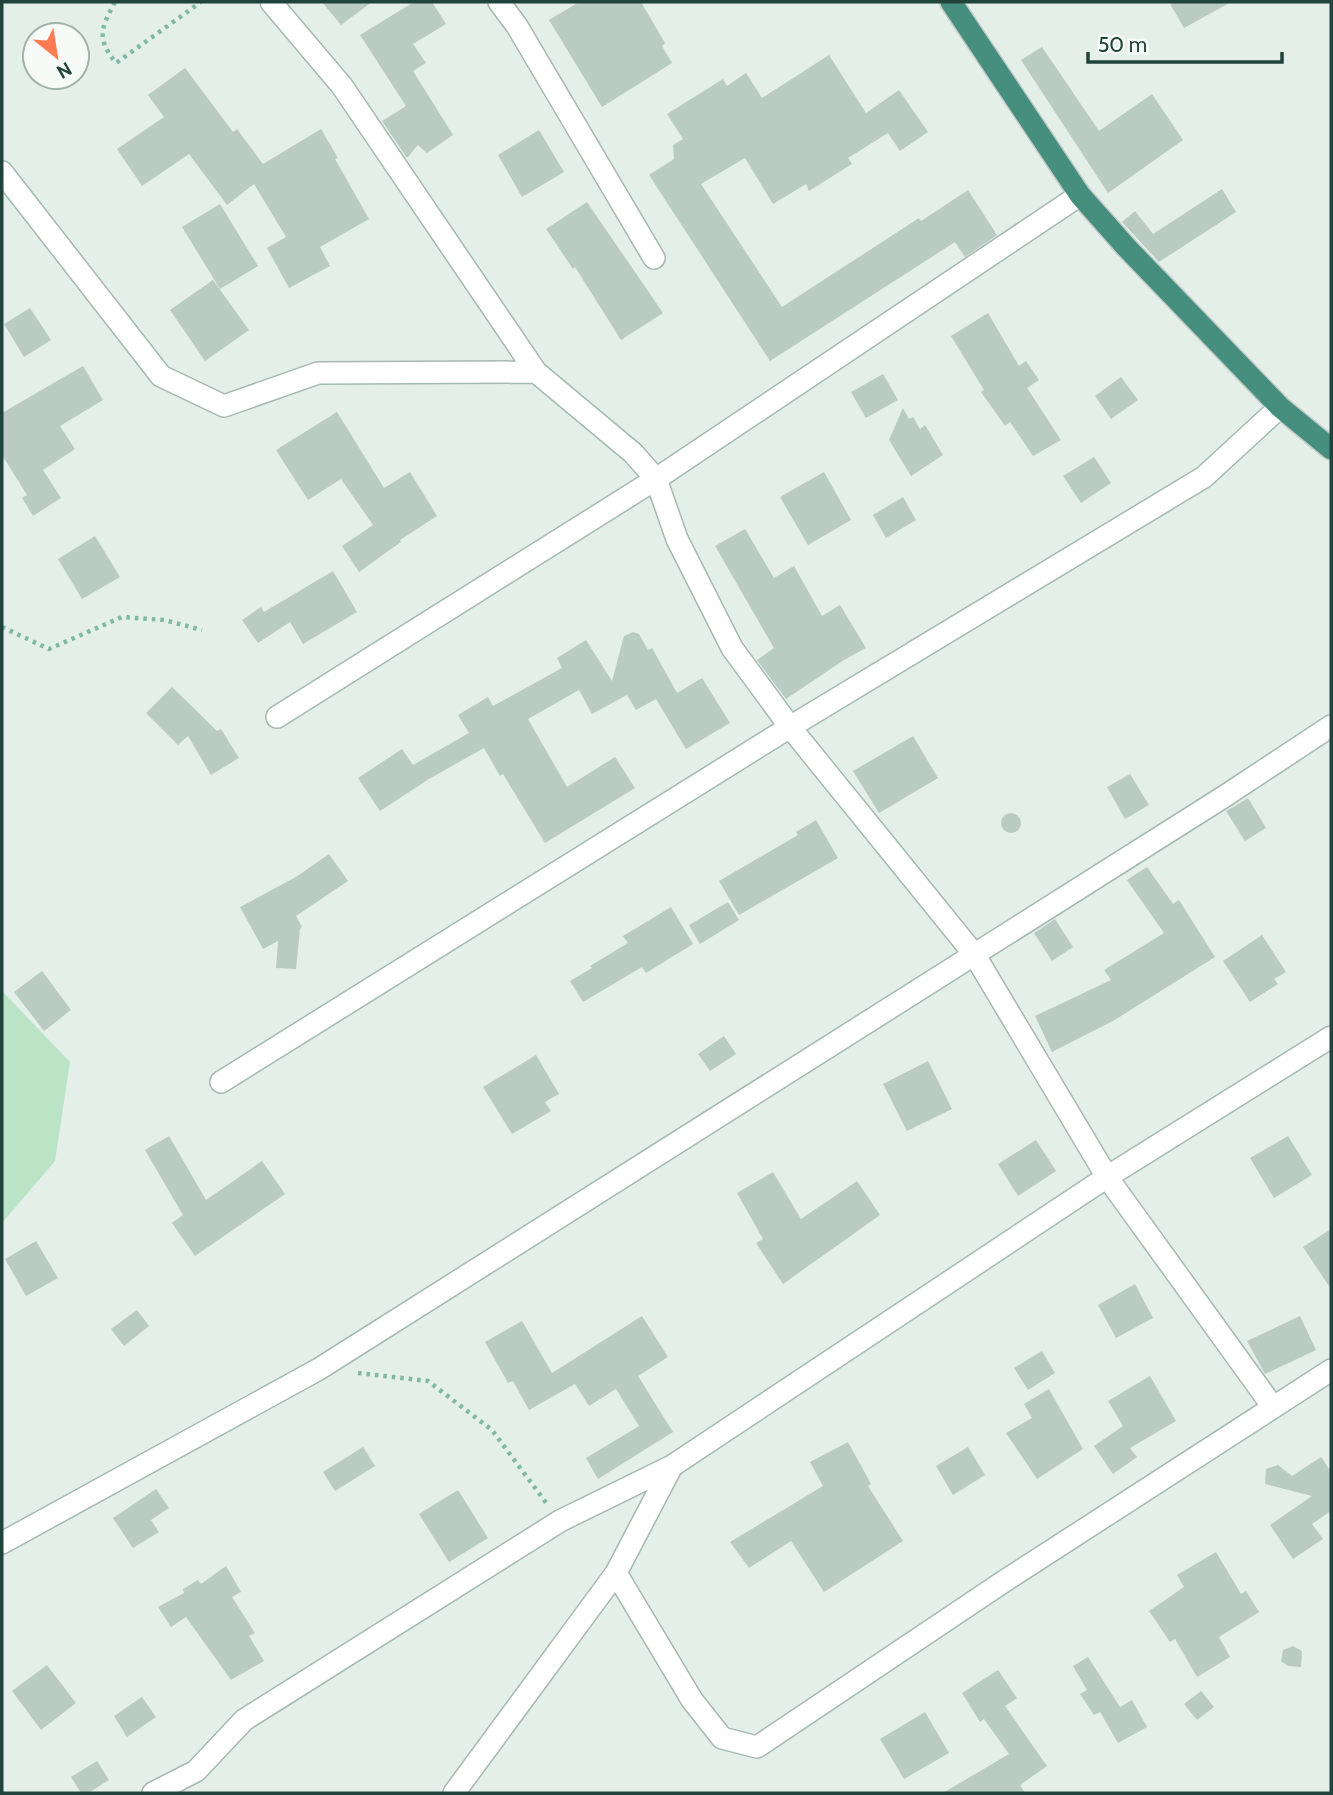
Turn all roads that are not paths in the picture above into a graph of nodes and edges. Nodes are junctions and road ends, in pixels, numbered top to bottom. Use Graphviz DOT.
graph roads {
  1 [pos="271,2"];
  2 [pos="499,2"];
  3 [pos="951,2"];
  4 [pos="2,172"];
  5 [pos="1080,195"];
  6 [pos="654,258"];
  7 [pos="536,372"];
  8 [pos="1280,407"];
  9 [pos="1331,449"];
  10 [pos="656,479"];
  11 [pos="277,717"];
  12 [pos="1331,726"];
  13 [pos="790,727"];
  14 [pos="974,954"];
  15 [pos="1331,1037"];
  16 [pos="221,1082"];
  17 [pos="1107,1177"];
  18 [pos="1331,1370"];
  19 [pos="1273,1408"];
  20 [pos="672,1466"];
  21 [pos="2,1543"];
  22 [pos="616,1573"];
  23 [pos="153,1793"];
  24 [pos="454,1793"];
  1 -- 7 [label="street"];
  2 -- 6 [label="street"];
  3 -- 5 [label="highway"];
  4 -- 7 [label="street"];
  5 -- 8 [label="highway"];
  5 -- 10 [label="street"];
  7 -- 10 [label="street"];
  8 -- 9 [label="highway"];
  8 -- 13 [label="street"];
  10 -- 11 [label="street"];
  10 -- 13 [label="street"];
  12 -- 14 [label="street"];
  13 -- 14 [label="street"];
  13 -- 16 [label="street"];
  14 -- 17 [label="street"];
  14 -- 21 [label="street"];
  15 -- 17 [label="street"];
  17 -- 19 [label="street"];
  17 -- 20 [label="street"];
  18 -- 19 [label="street"];
  19 -- 22 [label="street"];
  20 -- 22 [label="street"];
  20 -- 23 [label="street"];
  22 -- 24 [label="street"];
}
